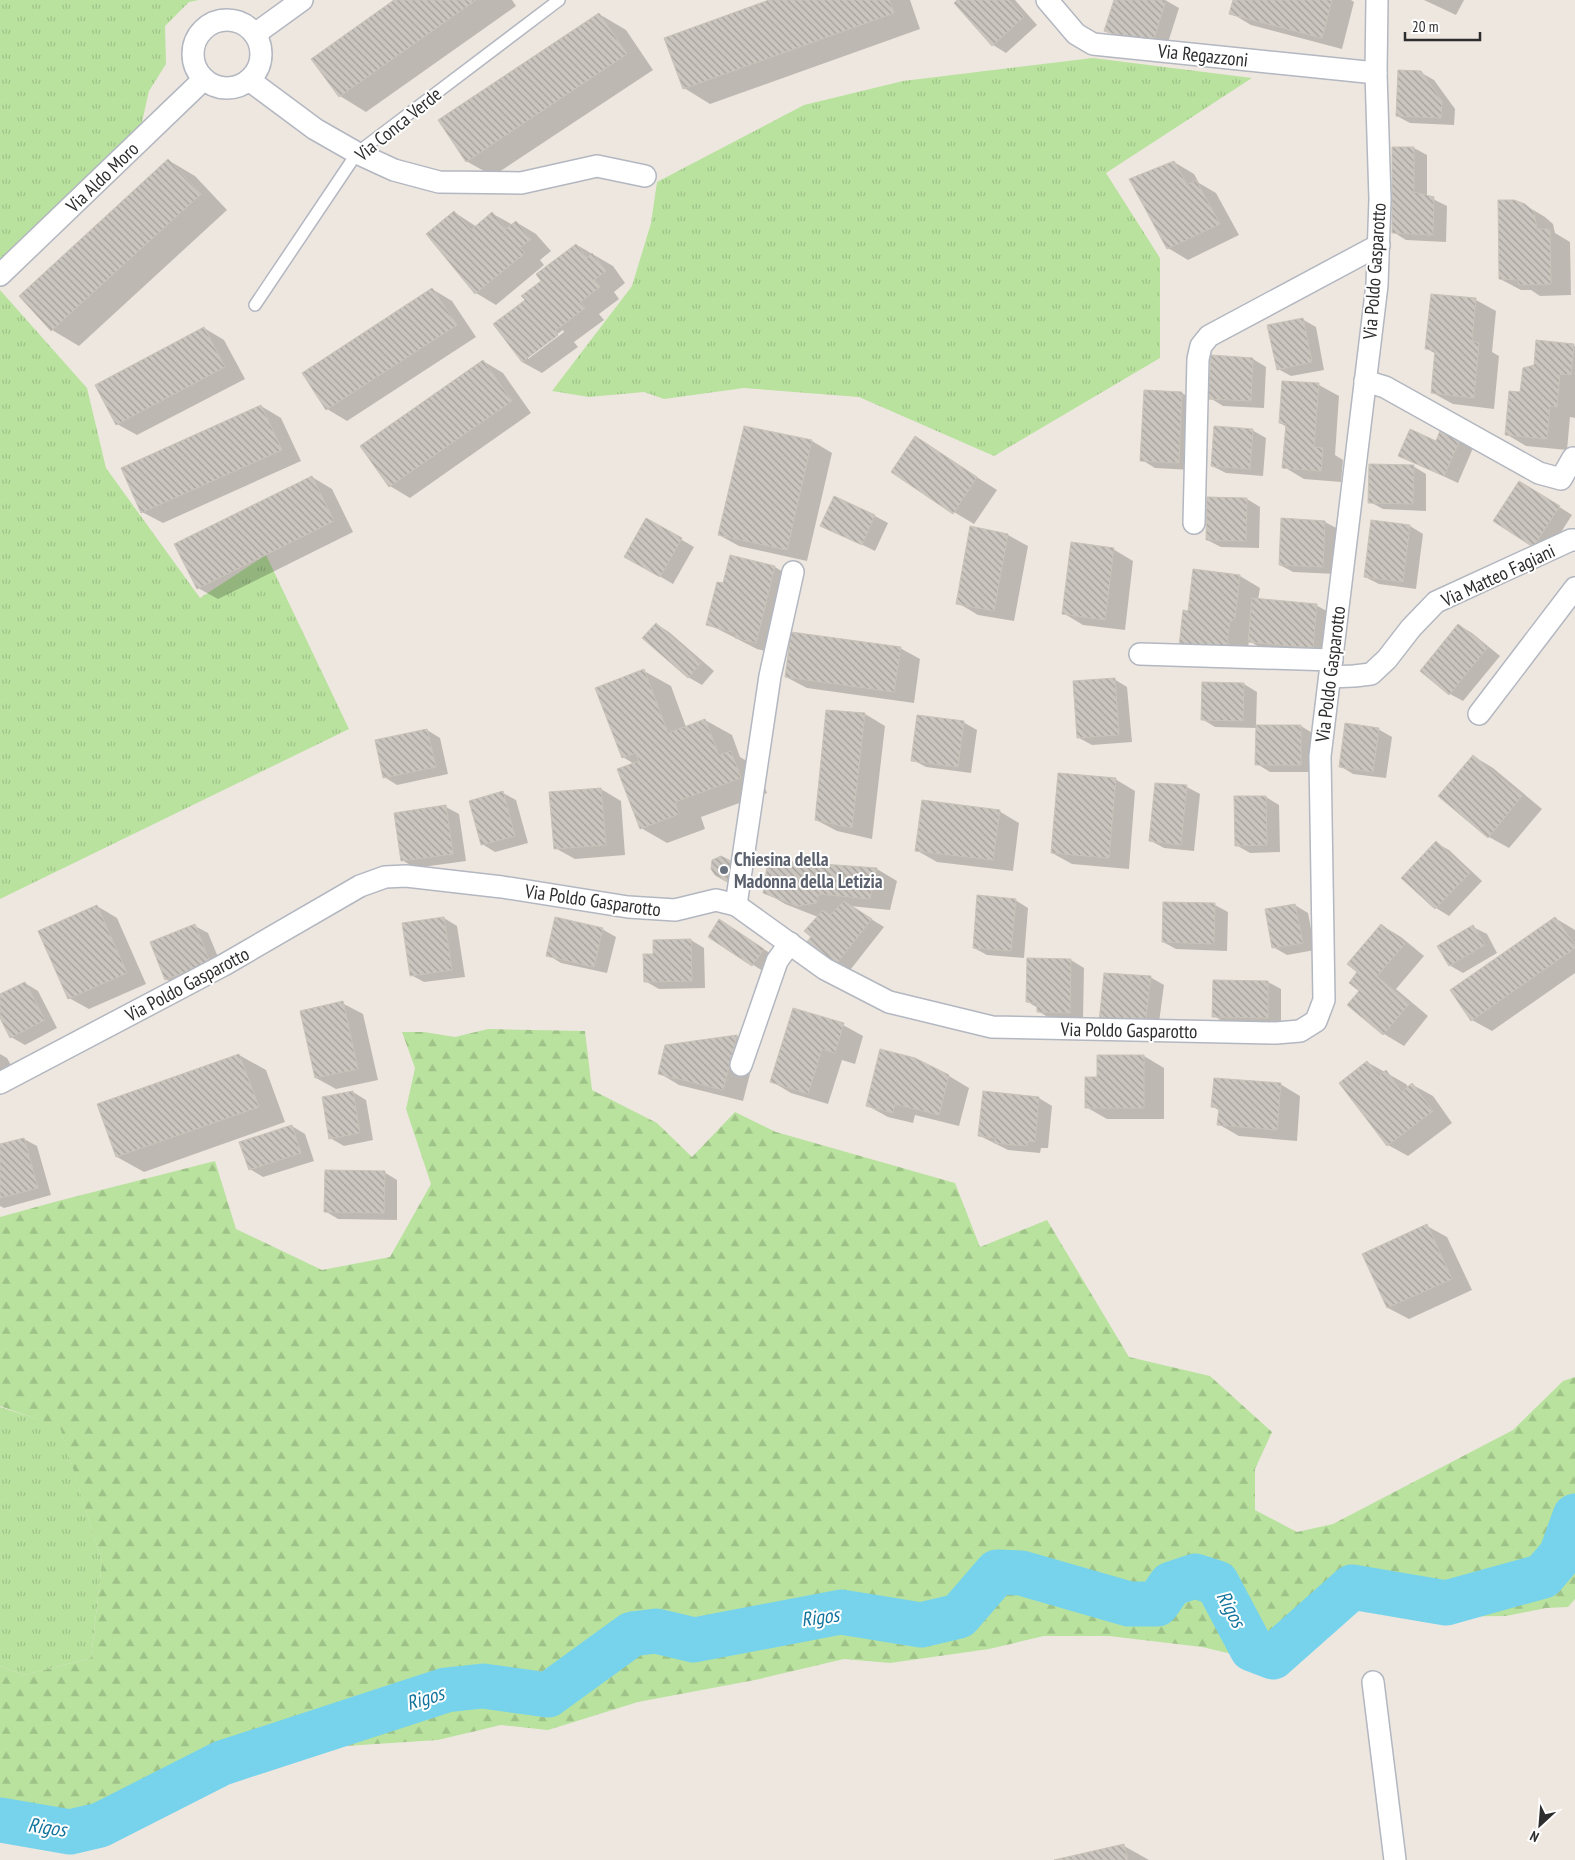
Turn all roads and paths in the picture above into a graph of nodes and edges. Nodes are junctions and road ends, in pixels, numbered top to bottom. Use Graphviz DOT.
graph roads {
  1 [pos="302,0"];
  2 [pos="559,0"];
  3 [pos="1047,0"];
  4 [pos="1377,0"];
  5 [pos="254,34"];
  6 [pos="1376,73"];
  7 [pos="204,79"];
  8 [pos="249,80"];
  9 [pos="357,153"];
  10 [pos="645,176"];
  11 [pos="1379,245"];
  12 [pos="0,275"];
  13 [pos="255,305"];
  14 [pos="1365,381"];
  15 [pos="1573,458"];
  16 [pos="1194,523"];
  17 [pos="1575,540"];
  18 [pos="792,572"];
  19 [pos="1575,588"];
  20 [pos="1140,654"];
  21 [pos="1331,668"];
  22 [pos="1479,714"];
  23 [pos="736,904"];
  24 [pos="790,943"];
  25 [pos="741,1065"];
  26 [pos="0,1083"];
  27 [pos="1373,1682"];
  28 [pos="1396,1860"];
  1 -- 5 [label="street"];
  2 -- 9 [label="lane, Via Conca Verde"];
  3 -- 6 [label="street, Via Regazzoni"];
  4 -- 6 [label="street, Via Poldo Gasparotto"];
  5 -- 7 [label="street"];
  5 -- 8 [label="street"];
  6 -- 11 [label="street, Via Poldo Gasparotto"];
  7 -- 8 [label="street"];
  7 -- 12 [label="street, Via Aldo Moro"];
  8 -- 9 [label="street"];
  9 -- 10 [label="street"];
  9 -- 13 [label="lane, Via Conca Verde"];
  11 -- 14 [label="street, Via Poldo Gasparotto"];
  11 -- 16 [label="street"];
  14 -- 15 [label="street"];
  14 -- 21 [label="street, Via Poldo Gasparotto"];
  17 -- 21 [label="street, Via Matteo Fagiani"];
  18 -- 23 [label="street"];
  19 -- 22 [label="street"];
  20 -- 21 [label="street, Via Matteo Fagiani"];
  21 -- 24 [label="street, Via Poldo Gasparotto"];
  23 -- 24 [label="street, Via Poldo Gasparotto"];
  23 -- 26 [label="street, Via Poldo Gasparotto"];
  24 -- 25 [label="street"];
  27 -- 28 [label="street"];
}
